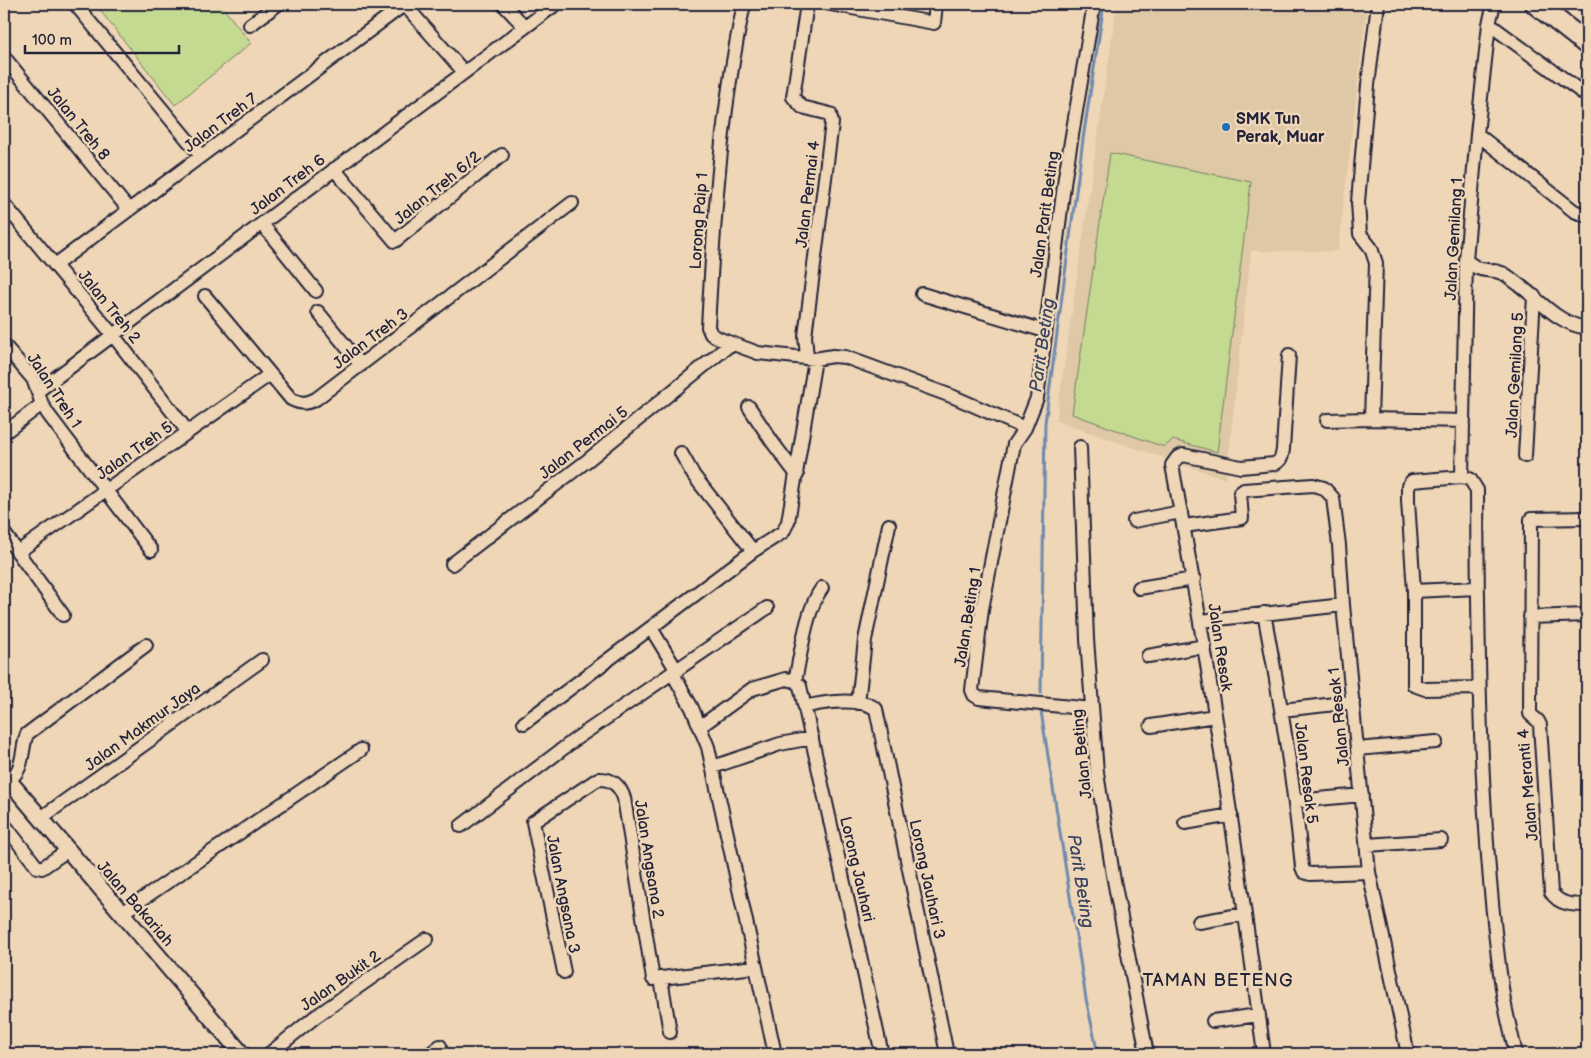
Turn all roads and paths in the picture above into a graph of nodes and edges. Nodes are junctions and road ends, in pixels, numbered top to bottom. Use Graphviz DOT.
graph roads {
  1 [pos="75,4"];
  2 [pos="278,4"];
  3 [pos="404,4"];
  4 [pos="503,4"];
  5 [pos="556,4"];
  6 [pos="744,4"];
  7 [pos="807,4"];
  8 [pos="830,4"];
  9 [pos="936,4"];
  10 [pos="1094,4"];
  11 [pos="1378,4"];
  12 [pos="1494,4"];
  13 [pos="1536,4"];
  14 [pos="1489,24"];
  15 [pos="250,25"];
  16 [pos="524,27"];
  17 [pos="1587,44"];
  18 [pos="4,58"];
  19 [pos="464,72"];
  20 [pos="1587,96"];
  21 [pos="1477,134"];
  22 [pos="502,155"];
  23 [pos="201,156"];
  24 [pos="334,169"];
  25 [pos="572,203"];
  26 [pos="4,204"];
  27 [pos="129,210"];
  28 [pos="1587,216"];
  29 [pos="262,224"];
  30 [pos="1466,260"];
  31 [pos="56,265"];
  32 [pos="316,291"];
  33 [pos="922,294"];
  34 [pos="204,296"];
  35 [pos="1534,296"];
  36 [pos="318,312"];
  37 [pos="1587,328"];
  38 [pos="1045,332"];
  39 [pos="113,335"];
  40 [pos="732,343"];
  41 [pos="4,344"];
  42 [pos="1289,356"];
  43 [pos="811,358"];
  44 [pos="361,365"];
  45 [pos="269,375"];
  46 [pos="38,392"];
  47 [pos="42,404"];
  48 [pos="749,407"];
  49 [pos="1371,419"];
  50 [pos="1327,420"];
  51 [pos="1464,421"];
  52 [pos="1024,428"];
  53 [pos="4,432"];
  54 [pos="188,432"];
  55 [pos="1080,447"];
  56 [pos="681,453"];
  57 [pos="1525,456"];
  58 [pos="797,475"];
  59 [pos="1462,477"];
  60 [pos="106,490"];
  61 [pos="1181,512"];
  62 [pos="1587,518"];
  63 [pos="1134,521"];
  64 [pos="889,525"];
  65 [pos="1184,526"];
  66 [pos="4,533"];
  67 [pos="151,550"];
  68 [pos="753,551"];
  69 [pos="18,552"];
  70 [pos="452,564"];
  71 [pos="1194,579"];
  72 [pos="822,588"];
  73 [pos="1139,588"];
  74 [pos="1477,588"];
  75 [pos="1414,591"];
  76 [pos="1343,605"];
  77 [pos="767,608"];
  78 [pos="1264,613"];
  79 [pos="64,615"];
  80 [pos="1587,615"];
  81 [pos="1530,617"];
  82 [pos="1201,621"];
  83 [pos="651,628"];
  84 [pos="146,645"];
  85 [pos="1205,646"];
  86 [pos="1148,656"];
  87 [pos="262,660"];
  88 [pos="675,672"];
  89 [pos="798,686"];
  90 [pos="1479,688"];
  91 [pos="1353,702"];
  92 [pos="858,703"];
  93 [pos="805,707"];
  94 [pos="1092,709"];
  95 [pos="1282,710"];
  96 [pos="1215,716"];
  97 [pos="524,724"];
  98 [pos="701,726"];
  99 [pos="1151,726"];
  100 [pos="812,738"];
  101 [pos="1436,742"];
  102 [pos="1357,749"];
  103 [pos="361,750"];
  104 [pos="713,767"];
  105 [pos="5,780"];
  106 [pos="1362,795"];
  107 [pos="1296,801"];
  108 [pos="1231,815"];
  109 [pos="41,818"];
  110 [pos="533,822"];
  111 [pos="1185,823"];
  112 [pos="4,824"];
  113 [pos="461,826"];
  114 [pos="1441,840"];
  115 [pos="1367,845"];
  116 [pos="68,850"];
  117 [pos="1369,872"];
  118 [pos="1587,905"];
  119 [pos="122,914"];
  120 [pos="1245,914"];
  121 [pos="1199,922"];
  122 [pos="427,940"];
  123 [pos="755,967"];
  124 [pos="564,972"];
  125 [pos="657,979"];
  126 [pos="1259,1014"];
  127 [pos="1213,1021"];
  128 [pos="670,1032"];
  129 [pos="274,1053"];
  130 [pos="242,1054"];
  131 [pos="774,1054"];
  132 [pos="882,1054"];
  133 [pos="947,1054"];
  134 [pos="1147,1054"];
  135 [pos="1264,1054"];
  136 [pos="1408,1054"];
  137 [pos="1516,1054"];
  1 -- 23 [label="street"];
  2 -- 15 [label="street"];
  3 -- 19 [label="street"];
  3 -- 23 [label="street, Jalan Treh 7"];
  4 -- 16 [label="street"];
  5 -- 16 [label="street, Jalan Treh 6"];
  6 -- 40 [label="street, Lorong Paip 1"];
  7 -- 43 [label="street, Jalan Permai 4"];
  8 -- 9 [label="street"];
  10 -- 38 [label="street, Jalan Parit Beting"];
  11 -- 49 [label="street"];
  12 -- 14 [label="street, Jalan Gemilang 1"];
  13 -- 17 [label="main road"];
  14 -- 20 [label="street"];
  14 -- 21 [label="street, Jalan Gemilang 1"];
  16 -- 19 [label="street, Jalan Treh 6"];
  18 -- 27 [label="street, Jalan Treh 8"];
  19 -- 24 [label="street, Jalan Treh 6"];
  21 -- 28 [label="street"];
  21 -- 30 [label="street, Jalan Gemilang 1"];
  22 -- 24 [label="street, Jalan Treh 6/2"];
  23 -- 27 [label="street, Jalan Treh 7"];
  24 -- 29 [label="street, Jalan Treh 6"];
  25 -- 44 [label="street, Jalan Treh 3"];
  26 -- 31 [label="street, Jalan Treh 2"];
  27 -- 31 [label="street, Jalan Treh 7"];
  29 -- 32 [label="street"];
  29 -- 39 [label="street, Jalan Treh 6"];
  30 -- 35 [label="street"];
  30 -- 51 [label="street, Jalan Gemilang 1"];
  31 -- 39 [label="street, Jalan Treh 2"];
  33 -- 38 [label="street"];
  34 -- 45 [label="street, Jalan Treh 3"];
  35 -- 37 [label="street"];
  35 -- 57 [label="street, Jalan Gemilang 5"];
  36 -- 44 [label="street"];
  38 -- 52 [label="street, Jalan Parit Beting"];
  39 -- 46 [label="street, Jalan Treh 6"];
  39 -- 54 [label="street, Jalan Treh 2"];
  40 -- 43 [label="street, Lorong Paip 1"];
  40 -- 70 [label="street, Jalan Permai 5"];
  41 -- 46 [label="street, Jalan Treh 1"];
  42 -- 61 [label="street, Jalan Resak"];
  43 -- 52 [label="street, Lorong Paip 1"];
  43 -- 58 [label="street"];
  44 -- 45 [label="street, Jalan Treh 3"];
  45 -- 54 [label="street, Jalan Treh 5"];
  46 -- 47 [label="street, Jalan Treh 1"];
  47 -- 53 [label="street"];
  47 -- 60 [label="street, Jalan Treh 1"];
  48 -- 58 [label="street"];
  49 -- 50 [label="street"];
  49 -- 51 [label="street"];
  51 -- 59 [label="street, Jalan Gemilang 1"];
  52 -- 94 [label="street, Jalan Beting 1"];
  54 -- 60 [label="street, Jalan Treh 5"];
  55 -- 94 [label="street, Jalan Beting"];
  56 -- 68 [label="street"];
  58 -- 68 [label="street"];
  59 -- 74 [label="street"];
  59 -- 75 [label="street"];
  60 -- 67 [label="street, Jalan Treh 1"];
  60 -- 69 [label="street, Jalan Treh 5"];
  61 -- 63 [label="street"];
  61 -- 65 [label="street, Jalan Resak"];
  62 -- 81 [label="street, Jalan Meranti 4"];
  64 -- 92 [label="street"];
  65 -- 71 [label="street, Jalan Resak"];
  65 -- 76 [label="street, Jalan Resak 1"];
  66 -- 69 [label="street"];
  68 -- 83 [label="street"];
  69 -- 79 [label="street"];
  71 -- 73 [label="street"];
  71 -- 82 [label="street, Jalan Resak"];
  72 -- 89 [label="street"];
  74 -- 75 [label="street"];
  74 -- 90 [label="street"];
  75 -- 90 [label="street"];
  76 -- 78 [label="street"];
  76 -- 91 [label="street, Jalan Resak 1"];
  77 -- 88 [label="street"];
  78 -- 82 [label="street"];
  78 -- 95 [label="street, Jalan Resak 5"];
  80 -- 81 [label="street"];
  81 -- 118 [label="street, Jalan Meranti 4"];
  82 -- 85 [label="street, Jalan Resak"];
  83 -- 88 [label="street"];
  83 -- 97 [label="street"];
  84 -- 105 [label="street"];
  85 -- 86 [label="street"];
  85 -- 96 [label="street, Jalan Resak"];
  87 -- 109 [label="street, Jalan Makmur Jaya"];
  88 -- 98 [label="street"];
  88 -- 113 [label="street"];
  89 -- 93 [label="street, Lorong Jauhari"];
  89 -- 98 [label="street"];
  90 -- 137 [label="street"];
  91 -- 95 [label="street"];
  91 -- 102 [label="street, Jalan Resak 1"];
  92 -- 93 [label="street"];
  92 -- 133 [label="street, Lorong Jauhari 3"];
  93 -- 100 [label="street, Lorong Jauhari"];
  94 -- 134 [label="street, Jalan Beting"];
  95 -- 107 [label="street, Jalan Resak 5"];
  96 -- 99 [label="street"];
  96 -- 108 [label="street, Jalan Resak"];
  98 -- 104 [label="street"];
  100 -- 104 [label="street"];
  100 -- 132 [label="street, Lorong Jauhari"];
  101 -- 102 [label="street"];
  102 -- 106 [label="street, Jalan Resak 1"];
  103 -- 119 [label="street"];
  104 -- 123 [label="street"];
  105 -- 109 [label="street, Jalan Bakariah"];
  106 -- 107 [label="street"];
  106 -- 115 [label="street, Jalan Resak 1"];
  107 -- 117 [label="street, Jalan Resak 5"];
  108 -- 111 [label="street"];
  108 -- 120 [label="street, Jalan Resak"];
  109 -- 116 [label="street, Jalan Bakariah"];
  110 -- 124 [label="street, Jalan Angsana 3"];
  110 -- 125 [label="street, Jalan Angsana 2"];
  112 -- 116 [label="street"];
  114 -- 115 [label="street"];
  115 -- 117 [label="street, Jalan Resak 1"];
  116 -- 119 [label="street, Jalan Bakariah"];
  117 -- 136 [label="street, Jalan Resak 1"];
  119 -- 130 [label="street, Jalan Bakariah"];
  120 -- 121 [label="street"];
  120 -- 126 [label="street, Jalan Resak"];
  122 -- 129 [label="street, Jalan Bukit 2"];
  123 -- 125 [label="street"];
  123 -- 131 [label="street"];
  125 -- 128 [label="street"];
  126 -- 127 [label="street"];
  126 -- 135 [label="street, Jalan Resak"];
}
